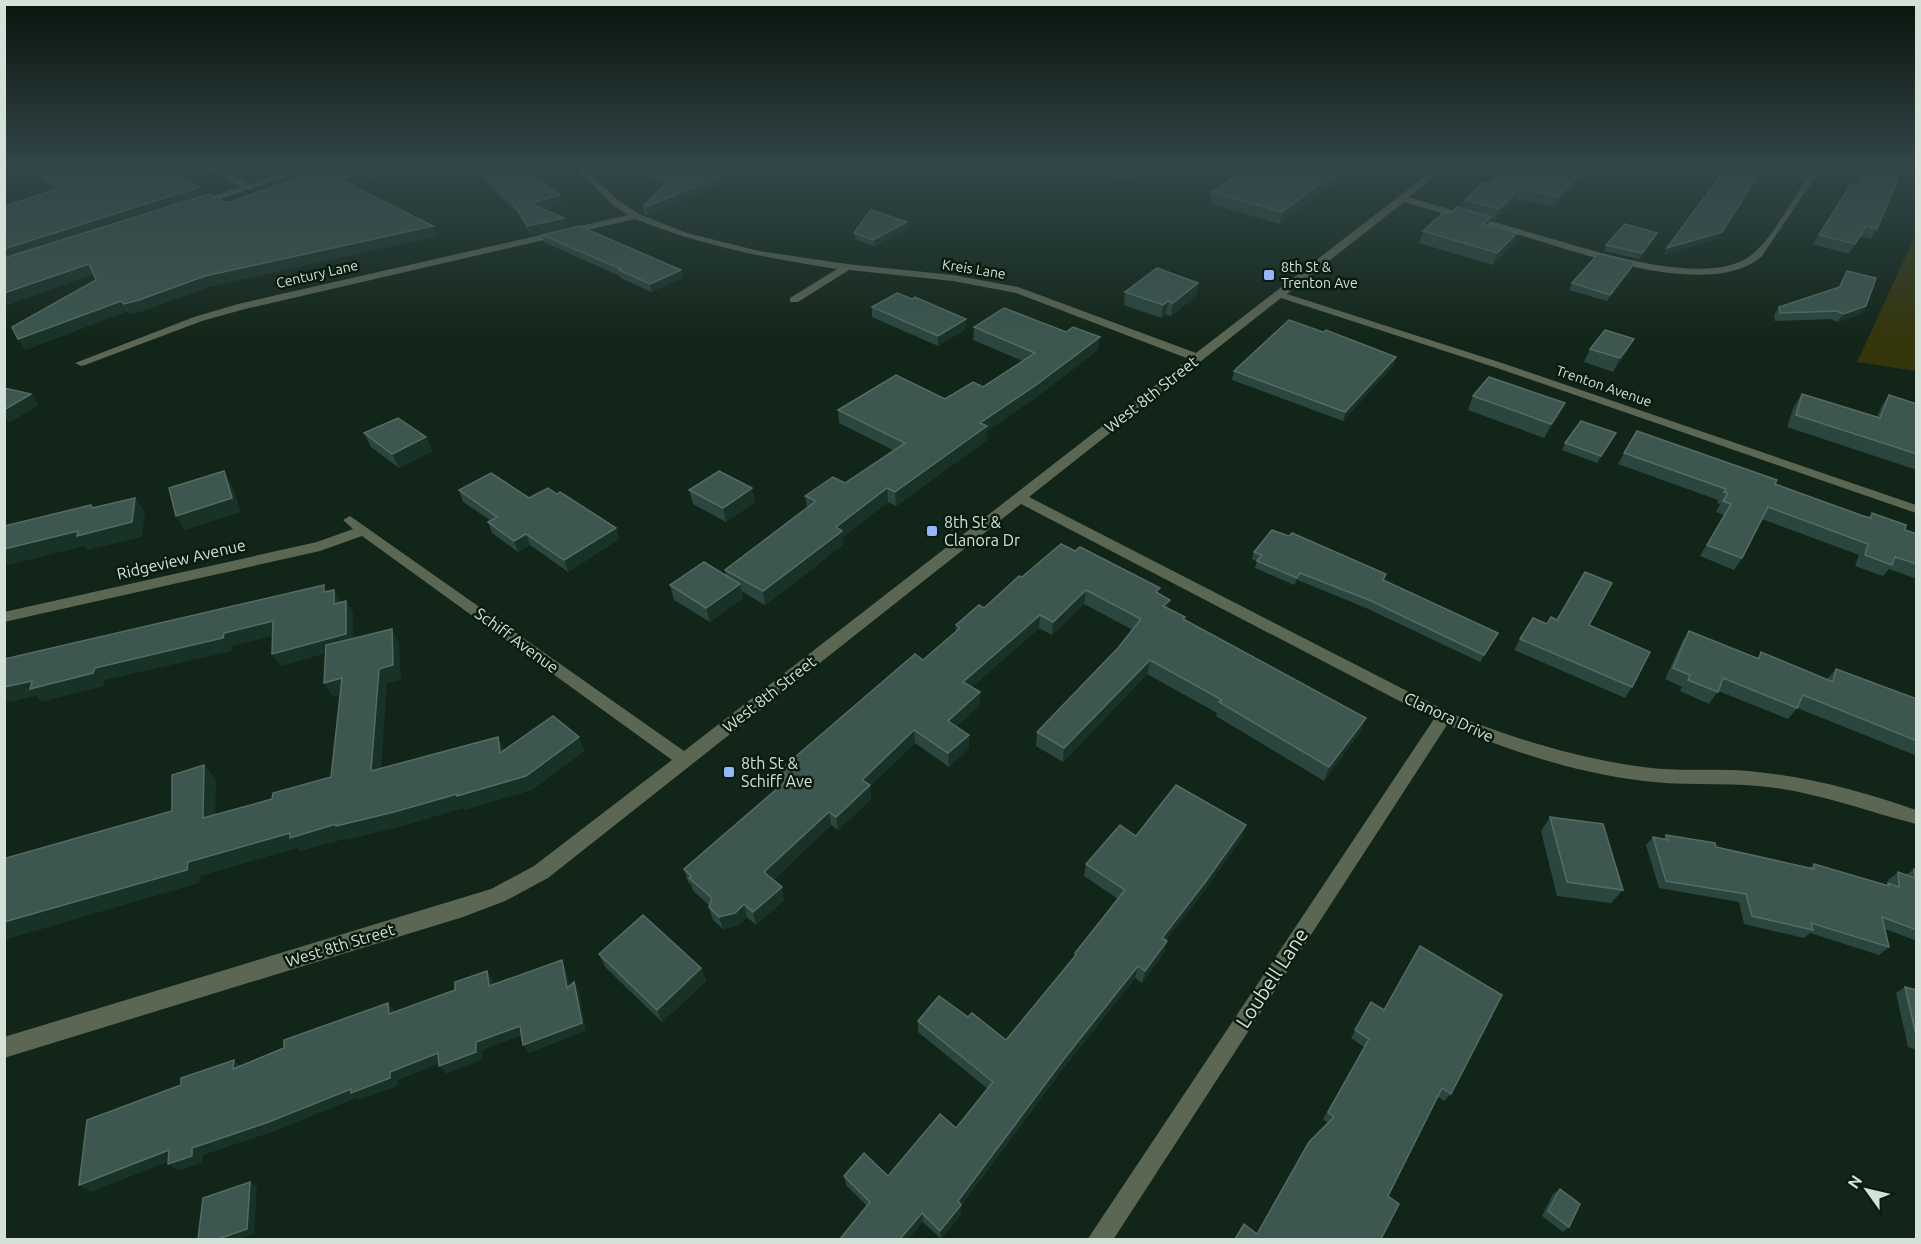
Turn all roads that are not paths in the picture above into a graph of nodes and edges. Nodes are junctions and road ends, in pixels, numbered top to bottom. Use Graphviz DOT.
graph roads {
  1 [pos="596,225"];
  2 [pos="659,225"];
  3 [pos="1368,225"];
  4 [pos="1496,225"];
  5 [pos="1779,225"];
  6 [pos="847,267"];
  7 [pos="1281,295"];
  8 [pos="794,300"];
  9 [pos="1198,358"];
  10 [pos="81,363"];
  11 [pos="1020,498"];
  12 [pos="1917,509"];
  13 [pos="350,520"];
  14 [pos="364,530"];
  15 [pos="4,617"];
  16 [pos="1444,717"];
  17 [pos="684,760"];
  18 [pos="1917,817"];
  19 [pos="4,1048"];
  20 [pos="1099,1239"];
  1 -- 10 [label="street, Century Lane"];
  2 -- 6 [label="street, Kreis Lane"];
  3 -- 7 [label="street, West 8th Street"];
  4 -- 5 [label="street"];
  6 -- 8 [label="street"];
  6 -- 9 [label="street, Kreis Lane"];
  7 -- 9 [label="street, West 8th Street"];
  7 -- 12 [label="street, Trenton Avenue"];
  9 -- 11 [label="street, West 8th Street"];
  11 -- 16 [label="street, Clanora Drive"];
  11 -- 17 [label="street, West 8th Street"];
  13 -- 14 [label="street, Schiff Avenue"];
  14 -- 15 [label="street, Ridgeview Avenue"];
  14 -- 17 [label="street, Schiff Avenue"];
  16 -- 18 [label="street, Clanora Drive"];
  16 -- 20 [label="street, Loubell Lane"];
  17 -- 19 [label="street, West 8th Street"];
}
